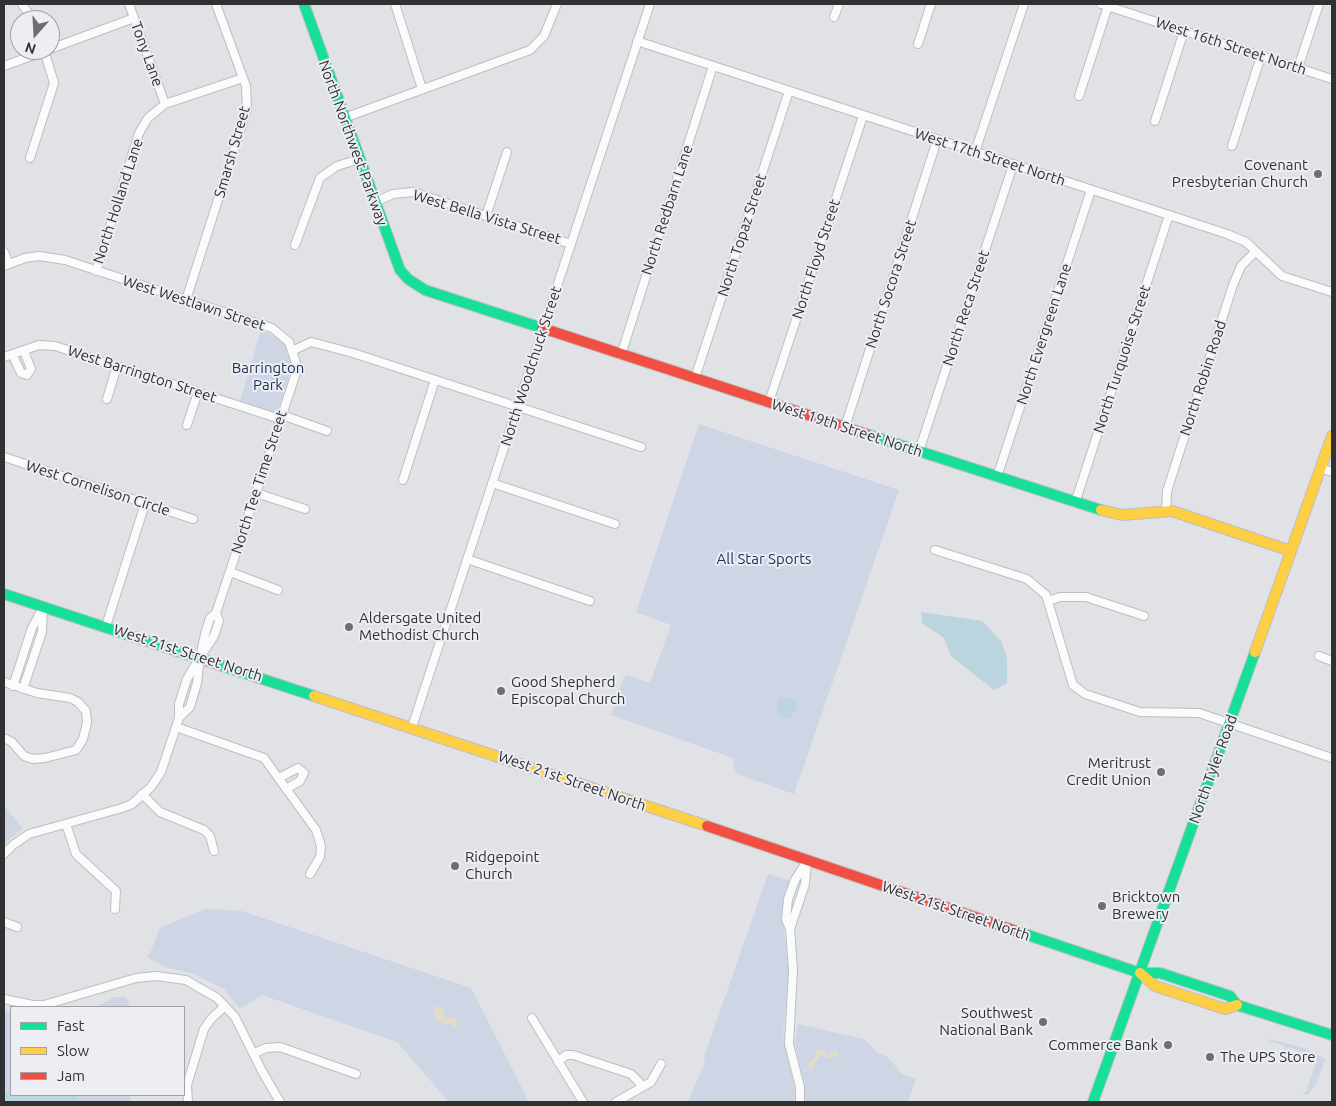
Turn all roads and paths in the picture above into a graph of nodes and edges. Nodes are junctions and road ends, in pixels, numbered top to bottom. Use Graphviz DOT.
graph roads {
  1 [pos="129,4"];
  2 [pos="216,4"];
  3 [pos="304,4"];
  4 [pos="395,4"];
  5 [pos="556,4"];
  6 [pos="649,4"];
  7 [pos="839,4"];
  8 [pos="931,4"];
  9 [pos="1024,4"];
  10 [pos="1319,4"];
  11 [pos="1105,5"];
  12 [pos="834,17"];
  13 [pos="134,18"];
  14 [pos="1184,31"];
  15 [pos="637,41"];
  16 [pos="918,44"];
  17 [pos="60,45"];
  18 [pos="1261,56"];
  19 [pos="20,60"];
  20 [pos="49,60"];
  21 [pos="4,66"];
  22 [pos="713,66"];
  23 [pos="1298,68"];
  24 [pos="243,78"];
  25 [pos="1332,79"];
  26 [pos="422,89"];
  27 [pos="789,91"];
  28 [pos="1079,96"];
  29 [pos="165,104"];
  30 [pos="863,116"];
  31 [pos="344,118"];
  32 [pos="1155,121"];
  33 [pos="937,140"];
  34 [pos="1232,146"];
  35 [pos="507,152"];
  36 [pos="975,152"];
  37 [pos="30,158"];
  38 [pos="360,159"];
  39 [pos="1013,165"];
  40 [pos="1091,190"];
  41 [pos="375,202"];
  42 [pos="1169,215"];
  43 [pos="486,216"];
  44 [pos="571,244"];
  45 [pos="295,245"];
  46 [pos="4,252"];
  47 [pos="1255,252"];
  48 [pos="7,265"];
  49 [pos="96,271"];
  50 [pos="408,279"];
  51 [pos="1332,292"];
  52 [pos="186,300"];
  53 [pos="543,329"];
  54 [pos="294,350"];
  55 [pos="24,351"];
  56 [pos="621,355"];
  57 [pos="13,356"];
  58 [pos="4,357"];
  59 [pos="117,366"];
  60 [pos="695,378"];
  61 [pos="436,380"];
  62 [pos="198,392"];
  63 [pos="107,399"];
  64 [pos="769,402"];
  65 [pos="517,407"];
  66 [pos="281,417"];
  67 [pos="187,425"];
  68 [pos="845,427"];
  69 [pos="327,431"];
  70 [pos="1332,436"];
  71 [pos="641,447"];
  72 [pos="919,452"];
  73 [pos="4,457"];
  74 [pos="1321,468"];
  75 [pos="1332,472"];
  76 [pos="997,477"];
  77 [pos="403,480"];
  78 [pos="492,483"];
  79 [pos="256,493"];
  80 [pos="1075,502"];
  81 [pos="145,504"];
  82 [pos="305,509"];
  83 [pos="1166,511"];
  84 [pos="193,519"];
  85 [pos="615,524"];
  86 [pos="935,550"];
  87 [pos="1291,551"];
  88 [pos="467,559"];
  89 [pos="230,572"];
  90 [pos="278,590"];
  91 [pos="4,594"];
  92 [pos="590,601"];
  93 [pos="1048,601"];
  94 [pos="43,606"];
  95 [pos="1144,616"];
  96 [pos="106,626"];
  97 [pos="1319,656"];
  98 [pos="200,657"];
  99 [pos="1332,661"];
  100 [pos="4,682"];
  101 [pos="13,686"];
  102 [pos="23,689"];
  103 [pos="1229,722"];
  104 [pos="176,727"];
  105 [pos="412,728"];
  106 [pos="4,738"];
  107 [pos="1332,758"];
  108 [pos="279,778"];
  109 [pos="286,789"];
  110 [pos="142,794"];
  111 [pos="66,824"];
  112 [pos="214,851"];
  113 [pos="4,854"];
  114 [pos="807,861"];
  115 [pos="310,874"];
  116 [pos="115,909"];
  117 [pos="4,922"];
  118 [pos="17,927"];
  119 [pos="1140,973"];
  120 [pos="4,999"];
  121 [pos="225,1006"];
  122 [pos="532,1018"];
  123 [pos="1332,1034"];
  124 [pos="255,1053"];
  125 [pos="558,1062"];
  126 [pos="661,1064"];
  127 [pos="356,1074"];
  128 [pos="643,1086"];
  129 [pos="188,1102"];
  130 [pos="280,1102"];
  131 [pos="583,1102"];
  132 [pos="616,1102"];
  133 [pos="800,1102"];
  134 [pos="1093,1102"];
  1 -- 13 [label="street, Tony Lane"];
  2 -- 24 [label="street, Smarsh Street"];
  3 -- 31 [label="main road, North Northwest Parkway"];
  4 -- 26 [label="street"];
  5 -- 26 [label="street"];
  6 -- 15 [label="street, North Woodchuck Street"];
  7 -- 12 [label="street"];
  8 -- 16 [label="street"];
  9 -- 36 [label="street"];
  10 -- 23 [label="street"];
  11 -- 14 [label="street, West 16th Street North"];
  11 -- 28 [label="street"];
  13 -- 17 [label="street"];
  13 -- 29 [label="street, Tony Lane"];
  14 -- 18 [label="street, West 16th Street North"];
  14 -- 32 [label="street"];
  15 -- 22 [label="street, West 17th Street North"];
  15 -- 44 [label="street, North Woodchuck Street"];
  18 -- 23 [label="street, West 16th Street North"];
  18 -- 34 [label="street"];
  19 -- 21 [label="street"];
  20 -- 37 [label="street"];
  22 -- 27 [label="street, West 17th Street North"];
  22 -- 56 [label="street, North Redbarn Lane"];
  23 -- 25 [label="street, West 16th Street North"];
  24 -- 29 [label="street, North Holland Lane"];
  24 -- 52 [label="street, Smarsh Street"];
  26 -- 31 [label="street"];
  27 -- 30 [label="street, West 17th Street North"];
  27 -- 60 [label="street, North Topaz Street"];
  29 -- 49 [label="street, North Holland Lane"];
  30 -- 33 [label="street, West 17th Street North"];
  30 -- 64 [label="street, North Floyd Street"];
  31 -- 38 [label="main road, North Northwest Parkway"];
  33 -- 36 [label="street, West 17th Street North"];
  33 -- 68 [label="street, North Socora Street"];
  35 -- 43 [label="street"];
  36 -- 39 [label="street, West 17th Street North"];
  38 -- 41 [label="main road, North Northwest Parkway"];
  38 -- 45 [label="street"];
  39 -- 40 [label="street, West 17th Street North"];
  39 -- 72 [label="street, North Reca Street"];
  40 -- 42 [label="street, West 17th Street North"];
  40 -- 76 [label="street, North Evergreen Lane"];
  41 -- 43 [label="street, West Bella Vista Street"];
  41 -- 50 [label="main road, North Northwest Parkway"];
  42 -- 47 [label="street, West 17th Street North"];
  42 -- 80 [label="street, North Turquoise Street"];
  43 -- 44 [label="street, West Bella Vista Street"];
  44 -- 53 [label="street, North Woodchuck Street"];
  46 -- 48 [label="street"];
  47 -- 51 [label="street, West 17th Street North"];
  47 -- 83 [label="street, North Robin Road"];
  48 -- 49 [label="street, West Westlawn Street"];
  49 -- 52 [label="street, West Westlawn Street"];
  50 -- 53 [label="main road, West 19th Street North"];
  52 -- 54 [label="street, West Westlawn Street"];
  53 -- 56 [label="main road, West 19th Street North"];
  53 -- 65 [label="street, North Woodchuck Street"];
  54 -- 61 [label="street"];
  54 -- 66 [label="street, North Tee Time Street"];
  55 -- 57 [label="street, West Barrington Street"];
  55 -- 57 [label="street"];
  55 -- 59 [label="street, West Barrington Street"];
  56 -- 60 [label="main road, West 19th Street North"];
  57 -- 58 [label="street, West Barrington Street"];
  59 -- 62 [label="street, West Barrington Street"];
  59 -- 63 [label="street"];
  60 -- 64 [label="main road, West 19th Street North"];
  61 -- 65 [label="street"];
  61 -- 77 [label="street"];
  62 -- 66 [label="street, West Barrington Street"];
  62 -- 67 [label="street"];
  64 -- 68 [label="main road, West 19th Street North"];
  65 -- 71 [label="street"];
  65 -- 78 [label="street, North Woodchuck Street"];
  66 -- 69 [label="street, West Barrington Street"];
  66 -- 79 [label="street, North Tee Time Street"];
  68 -- 72 [label="main road, West 19th Street North"];
  70 -- 74 [label="main road, North Tyler Road"];
  72 -- 76 [label="main road, West 19th Street North"];
  73 -- 81 [label="street, West Cornelison Circle"];
  74 -- 75 [label="street"];
  74 -- 87 [label="main road, North Tyler Road"];
  76 -- 80 [label="main road, West 19th Street North"];
  78 -- 85 [label="street"];
  78 -- 88 [label="street, North Woodchuck Street"];
  79 -- 82 [label="street"];
  79 -- 89 [label="street, North Tee Time Street"];
  80 -- 83 [label="main road, West 19th Street North"];
  81 -- 84 [label="street, West Cornelison Circle"];
  81 -- 96 [label="street"];
  83 -- 87 [label="main road, West 19th Street North"];
  86 -- 93 [label="street"];
  87 -- 103 [label="main road, North Tyler Road"];
  88 -- 92 [label="street"];
  88 -- 105 [label="street, North Woodchuck Street"];
  89 -- 90 [label="street"];
  89 -- 98 [label="street, North Tee Time Street"];
  91 -- 94 [label="main road, West 21st Street North"];
  93 -- 95 [label="street"];
  93 -- 103 [label="street"];
  94 -- 96 [label="main road, West 21st Street North"];
  94 -- 101 [label="street"];
  94 -- 102 [label="street"];
  96 -- 98 [label="main road, West 21st Street North"];
  97 -- 99 [label="street"];
  98 -- 104 [label="street, North Tee Time Street"];
  98 -- 105 [label="main road, West 21st Street North"];
  100 -- 101 [label="street"];
  101 -- 102 [label="street"];
  102 -- 106 [label="street"];
  103 -- 107 [label="street"];
  103 -- 119 [label="main road, North Tyler Road"];
  104 -- 108 [label="street"];
  104 -- 110 [label="street, North Tee Time Street"];
  105 -- 114 [label="main road, West 21st Street North"];
  108 -- 109 [label="street"];
  108 -- 109 [label="street"];
  109 -- 115 [label="street"];
  110 -- 111 [label="street, North Tee Time Street"];
  110 -- 112 [label="street"];
  111 -- 113 [label="street, North Tee Time Street"];
  111 -- 116 [label="street"];
  114 -- 119 [label="main road, West 21st Street North"];
  114 -- 133 [label="street"];
  117 -- 118 [label="street"];
  119 -- 123 [label="main road, West 21st Street North"];
  119 -- 134 [label="main road, North Tyler Road"];
  120 -- 121 [label="street"];
  121 -- 124 [label="street"];
  121 -- 129 [label="street"];
  122 -- 125 [label="street"];
  124 -- 127 [label="street"];
  124 -- 130 [label="street"];
  125 -- 128 [label="street"];
  125 -- 131 [label="street"];
  126 -- 128 [label="street"];
  128 -- 132 [label="street"];
}
